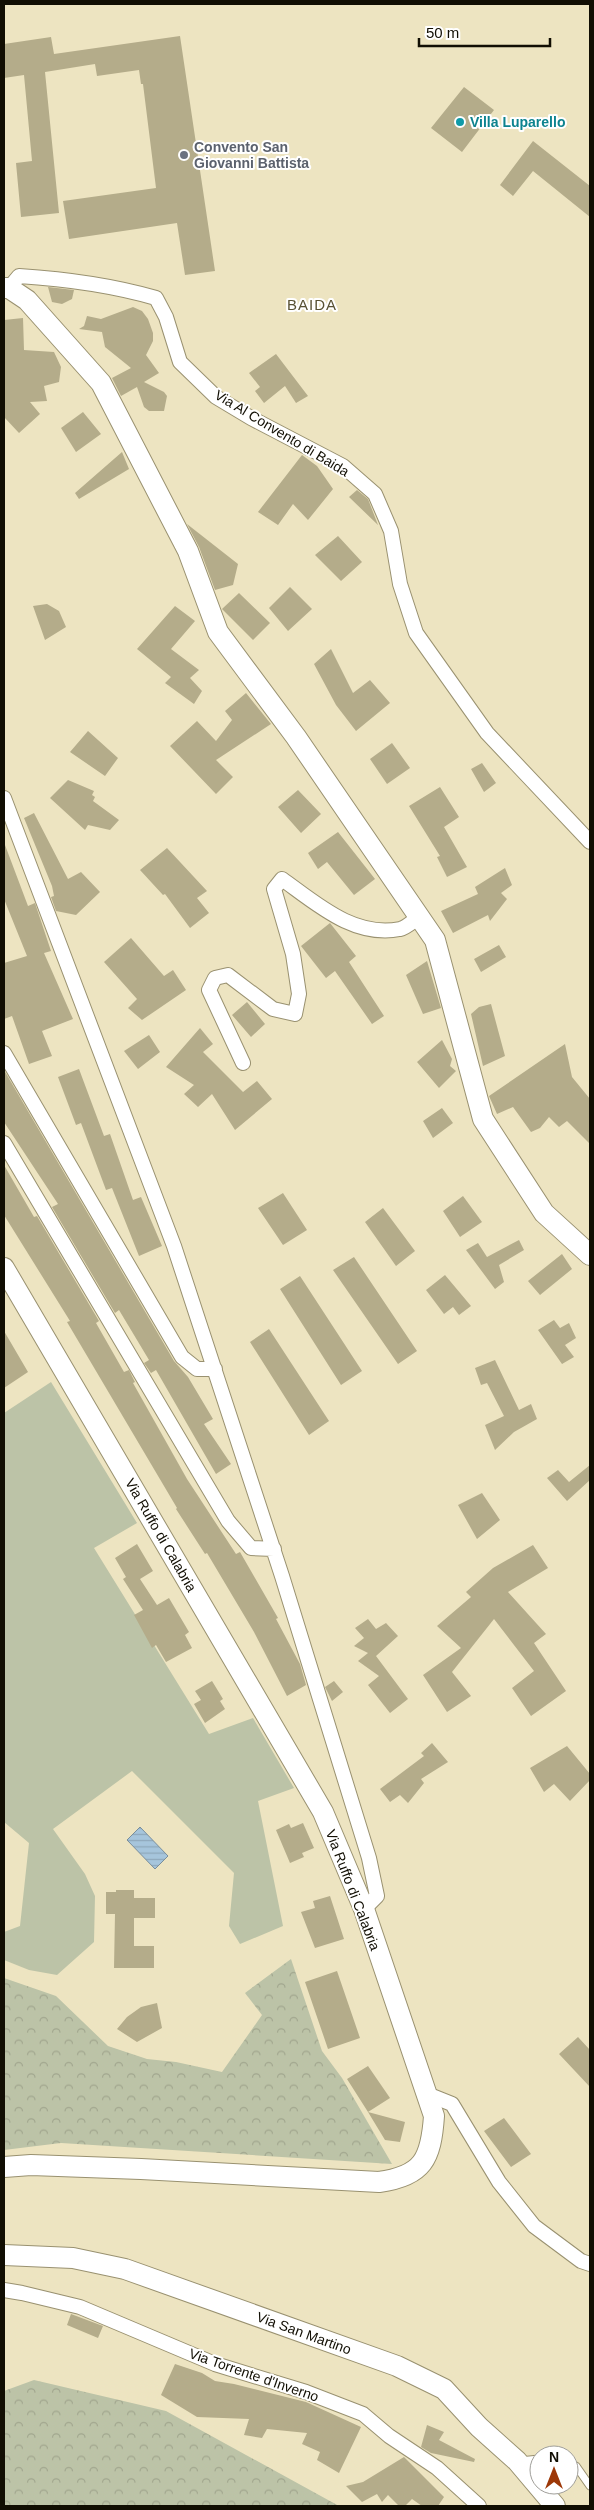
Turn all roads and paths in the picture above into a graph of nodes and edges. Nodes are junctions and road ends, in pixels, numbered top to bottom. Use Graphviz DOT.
graph roads {
  1 [pos="7,288"];
  2 [pos="4,798"];
  3 [pos="590,842"];
  4 [pos="419,917"];
  5 [pos="4,1053"];
  6 [pos="243,1063"];
  7 [pos="4,1144"];
  8 [pos="590,1255"];
  9 [pos="4,1268"];
  10 [pos="215,1369"];
  11 [pos="274,1549"];
  12 [pos="364,1909"];
  13 [pos="427,2094"];
  14 [pos="4,2167"];
  15 [pos="4,2255"];
  16 [pos="590,2264"];
  17 [pos="4,2290"];
  18 [pos="529,2460"];
  19 [pos="517,2461"];
  20 [pos="579,2470"];
  21 [pos="590,2486"];
  22 [pos="479,2506"];
  23 [pos="555,2506"];
  1 -- 3 [label="street, Via Al Convento di Baida"];
  1 -- 4 [label="street"];
  2 -- 10 [label="street"];
  4 -- 6 [label="street"];
  4 -- 8 [label="street"];
  5 -- 10 [label="street"];
  7 -- 11 [label="street"];
  9 -- 12 [label="street, Via Ruffo di Calabria"];
  10 -- 11 [label="street"];
  11 -- 12 [label="street"];
  12 -- 13 [label="street, Via Ruffo di Calabria"];
  13 -- 14 [label="street, Via Ruffo di Calabria"];
  13 -- 16 [label="street"];
  15 -- 19 [label="street, Via San Martino"];
  17 -- 22 [label="street, Via Torrente d'Inverno"];
  18 -- 19 [label="lane"];
  19 -- 23 [label="street, Via San Martino"];
  20 -- 21 [label="lane"];
}
